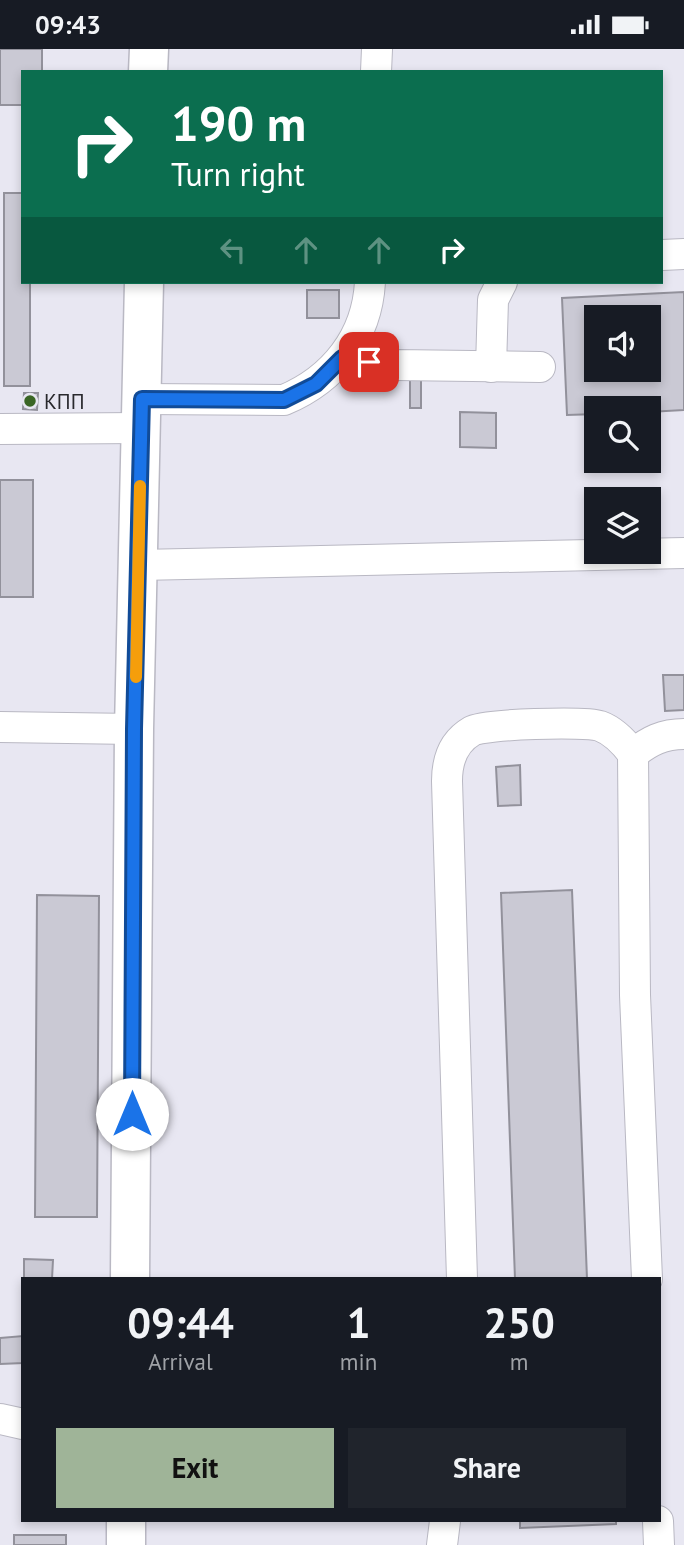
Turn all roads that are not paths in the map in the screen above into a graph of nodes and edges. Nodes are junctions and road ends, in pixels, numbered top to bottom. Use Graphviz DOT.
graph roads {
  1 [pos="149,49"];
  2 [pos="377,49"];
  3 [pos="148,70"];
  4 [pos="376,70"];
  5 [pos="684,254"];
  6 [pos="663,255"];
  7 [pos="144,284"];
  8 [pos="370,284"];
  9 [pos="501,284"];
  10 [pos="342,358"];
  11 [pos="491,367"];
  12 [pos="540,367"];
  13 [pos="141,413"];
  14 [pos="0,429"];
  15 [pos="684,553"];
  16 [pos="139,565"];
  17 [pos="0,727"];
  18 [pos="134,729"];
  19 [pos="684,734"];
  20 [pos="633,754"];
  21 [pos="130,1277"];
  22 [pos="462,1277"];
  23 [pos="647,1277"];
  24 [pos="0,1419"];
  25 [pos="21,1424"];
  26 [pos="126,1522"];
  27 [pos="445,1522"];
  28 [pos="658,1522"];
  29 [pos="126,1545"];
  30 [pos="442,1545"];
  31 [pos="659,1545"];
  1 -- 3 [label="main road"];
  2 -- 4 [label="lane"];
  5 -- 6 [label="lane"];
  7 -- 13 [label="main road"];
  8 -- 10 [label="lane"];
  9 -- 11 [label="lane"];
  10 -- 11 [label="lane"];
  10 -- 13 [label="lane"];
  11 -- 12 [label="lane"];
  13 -- 14 [label="lane"];
  13 -- 16 [label="main road"];
  15 -- 16 [label="lane"];
  16 -- 18 [label="main road"];
  17 -- 18 [label="lane"];
  18 -- 21 [label="main road"];
  19 -- 20 [label="lane"];
  20 -- 22 [label="lane"];
  20 -- 23 [label="lane"];
  24 -- 25 [label="lane"];
  26 -- 29 [label="main road"];
  27 -- 30 [label="lane"];
  28 -- 31 [label="lane"];
}
